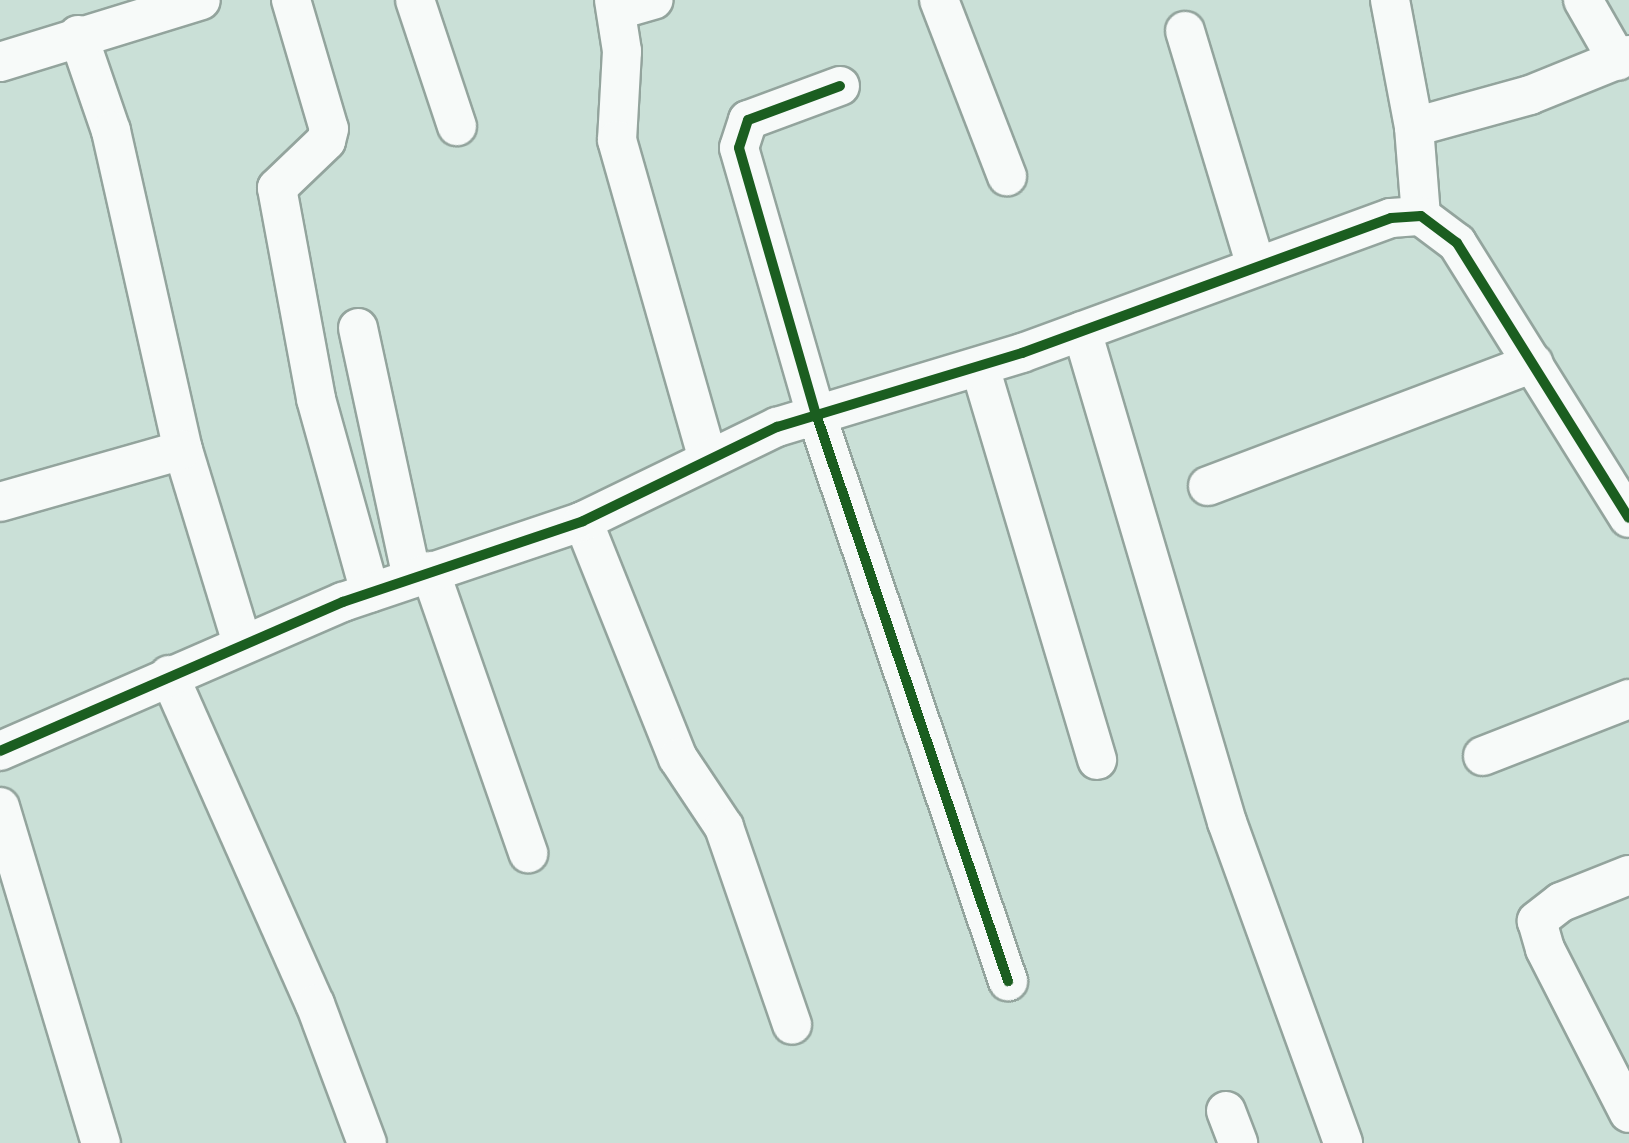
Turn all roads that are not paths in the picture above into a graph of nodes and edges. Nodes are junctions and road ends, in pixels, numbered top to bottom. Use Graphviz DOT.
graph roads {
  1 [pos="201,0"];
  2 [pos="291,0"];
  3 [pos="415,0"];
  4 [pos="654,0"];
  5 [pos="939,0"];
  6 [pos="1390,0"];
  7 [pos="1583,0"];
  8 [pos="616,5"];
  9 [pos="1185,31"];
  10 [pos="78,35"];
  11 [pos="1623,58"];
  12 [pos="0,62"];
  13 [pos="840,86"];
  14 [pos="457,126"];
  15 [pos="1415,127"];
  16 [pos="1007,176"];
  17 [pos="1421,216"];
  18 [pos="1256,266"];
  19 [pos="358,328"];
  20 [pos="1082,331"];
  21 [pos="1534,363"];
  22 [pos="980,367"];
  23 [pos="816,414"];
  24 [pos="183,450"];
  25 [pos="708,458"];
  26 [pos="1208,486"];
  27 [pos="0,502"];
  28 [pos="1628,515"];
  29 [pos="583,521"];
  30 [pos="421,574"];
  31 [pos="370,593"];
  32 [pos="243,643"];
  33 [pos="169,675"];
  34 [pos="1629,699"];
  35 [pos="0,751"];
  36 [pos="1483,756"];
  37 [pos="1097,760"];
  38 [pos="0,807"];
  39 [pos="528,853"];
  40 [pos="1629,875"];
  41 [pos="1008,981"];
  42 [pos="792,1025"];
  43 [pos="1629,1113"];
  44 [pos="101,1143"];
  45 [pos="367,1143"];
  46 [pos="1343,1143"];
  1 -- 10 [label="street"];
  2 -- 31 [label="street"];
  3 -- 14 [label="street"];
  4 -- 8 [label="street"];
  5 -- 16 [label="street"];
  6 -- 15 [label="street"];
  7 -- 11 [label="street"];
  8 -- 25 [label="street"];
  9 -- 18 [label="street"];
  10 -- 12 [label="street"];
  10 -- 24 [label="street"];
  11 -- 15 [label="street"];
  13 -- 23 [label="street"];
  15 -- 17 [label="street"];
  17 -- 18 [label="street"];
  17 -- 21 [label="street"];
  18 -- 20 [label="street"];
  19 -- 30 [label="street"];
  20 -- 22 [label="street"];
  20 -- 46 [label="street"];
  21 -- 26 [label="street"];
  21 -- 28 [label="street"];
  22 -- 23 [label="street"];
  22 -- 37 [label="street"];
  23 -- 25 [label="street"];
  23 -- 41 [label="street"];
  24 -- 27 [label="street"];
  24 -- 32 [label="street"];
  25 -- 29 [label="street"];
  29 -- 30 [label="street"];
  29 -- 42 [label="street"];
  30 -- 31 [label="street"];
  30 -- 39 [label="street"];
  31 -- 32 [label="street"];
  32 -- 33 [label="street"];
  33 -- 35 [label="street"];
  33 -- 45 [label="street"];
  34 -- 36 [label="street"];
  38 -- 44 [label="street"];
  40 -- 43 [label="street"];
}
